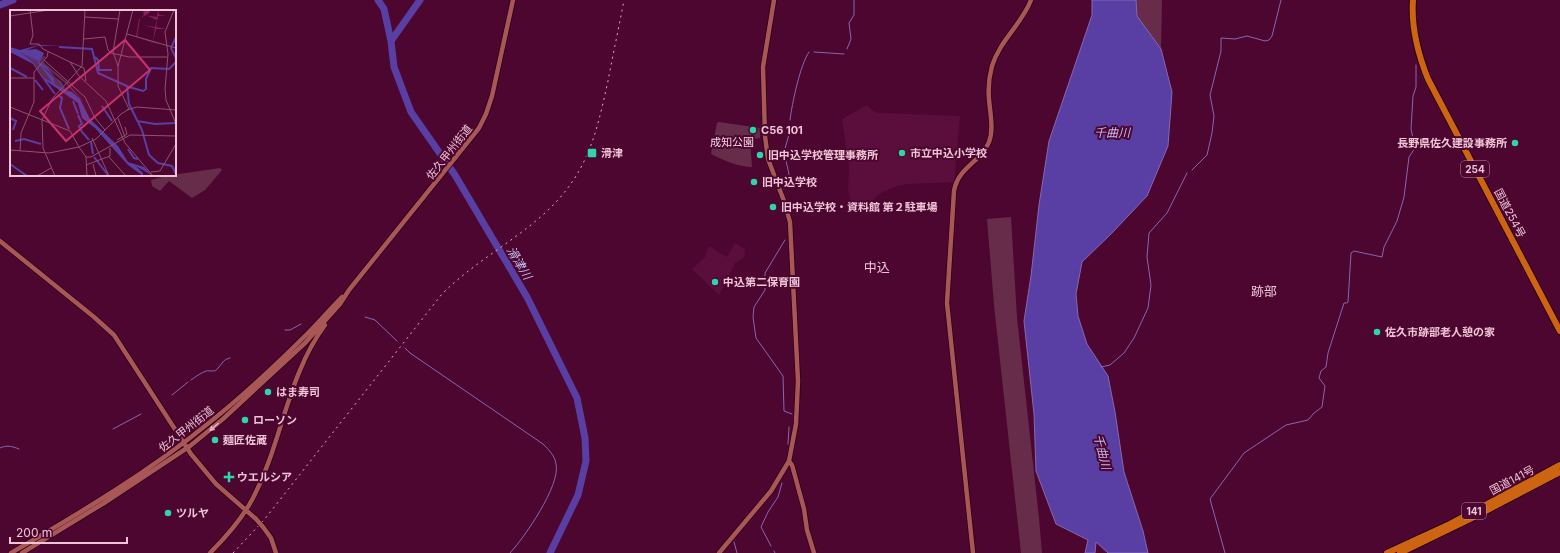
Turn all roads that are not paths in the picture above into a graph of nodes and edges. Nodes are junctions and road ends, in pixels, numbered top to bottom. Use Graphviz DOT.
graph roads {
  1 [pos="513,0"];
  2 [pos="774,0"];
  3 [pos="1031,0"];
  4 [pos="1413,0"];
  5 [pos="0,241"];
  6 [pos="349,290"];
  7 [pos="340,304"];
  8 [pos="318,323"];
  9 [pos="1560,330"];
  10 [pos="312,336"];
  11 [pos="304,359"];
  12 [pos="184,443"];
  13 [pos="187,448"];
  14 [pos="789,461"];
  15 [pos="1560,465"];
  16 [pos="1560,472"];
  17 [pos="246,510"];
  18 [pos="11,553"];
  19 [pos="22,553"];
  20 [pos="210,553"];
  21 [pos="276,553"];
  22 [pos="719,553"];
  23 [pos="814,553"];
  24 [pos="973,553"];
  25 [pos="1387,553"];
  26 [pos="1400,553"];
  1 -- 6 [label="main road, 佐久甲州街道"];
  2 -- 14 [label="main road"];
  3 -- 24 [label="main road"];
  4 -- 9 [label="highway, 国道254号 / 254"];
  5 -- 12 [label="main road"];
  6 -- 7 [label="main road, 佐久甲州街道"];
  6 -- 8 [label="main road, 佐久甲州街道"];
  7 -- 10 [label="main road, 佐久甲州街道"];
  7 -- 11 [label="main road"];
  8 -- 10 [label="main road"];
  8 -- 12 [label="main road, 佐久甲州街道"];
  10 -- 11 [label="main road"];
  10 -- 13 [label="main road, 佐久甲州街道, one-way"];
  11 -- 17 [label="main road"];
  12 -- 13 [label="main road"];
  12 -- 18 [label="main road, 佐久甲州街道"];
  13 -- 17 [label="main road"];
  13 -- 19 [label="main road, 佐久甲州街道"];
  14 -- 22 [label="main road"];
  14 -- 23 [label="main road"];
  15 -- 25 [label="highway, 国道141号 / 141"];
  16 -- 26 [label="highway, 国道141号 / 141"];
  17 -- 20 [label="main road"];
  17 -- 21 [label="main road, bridge"];
}
